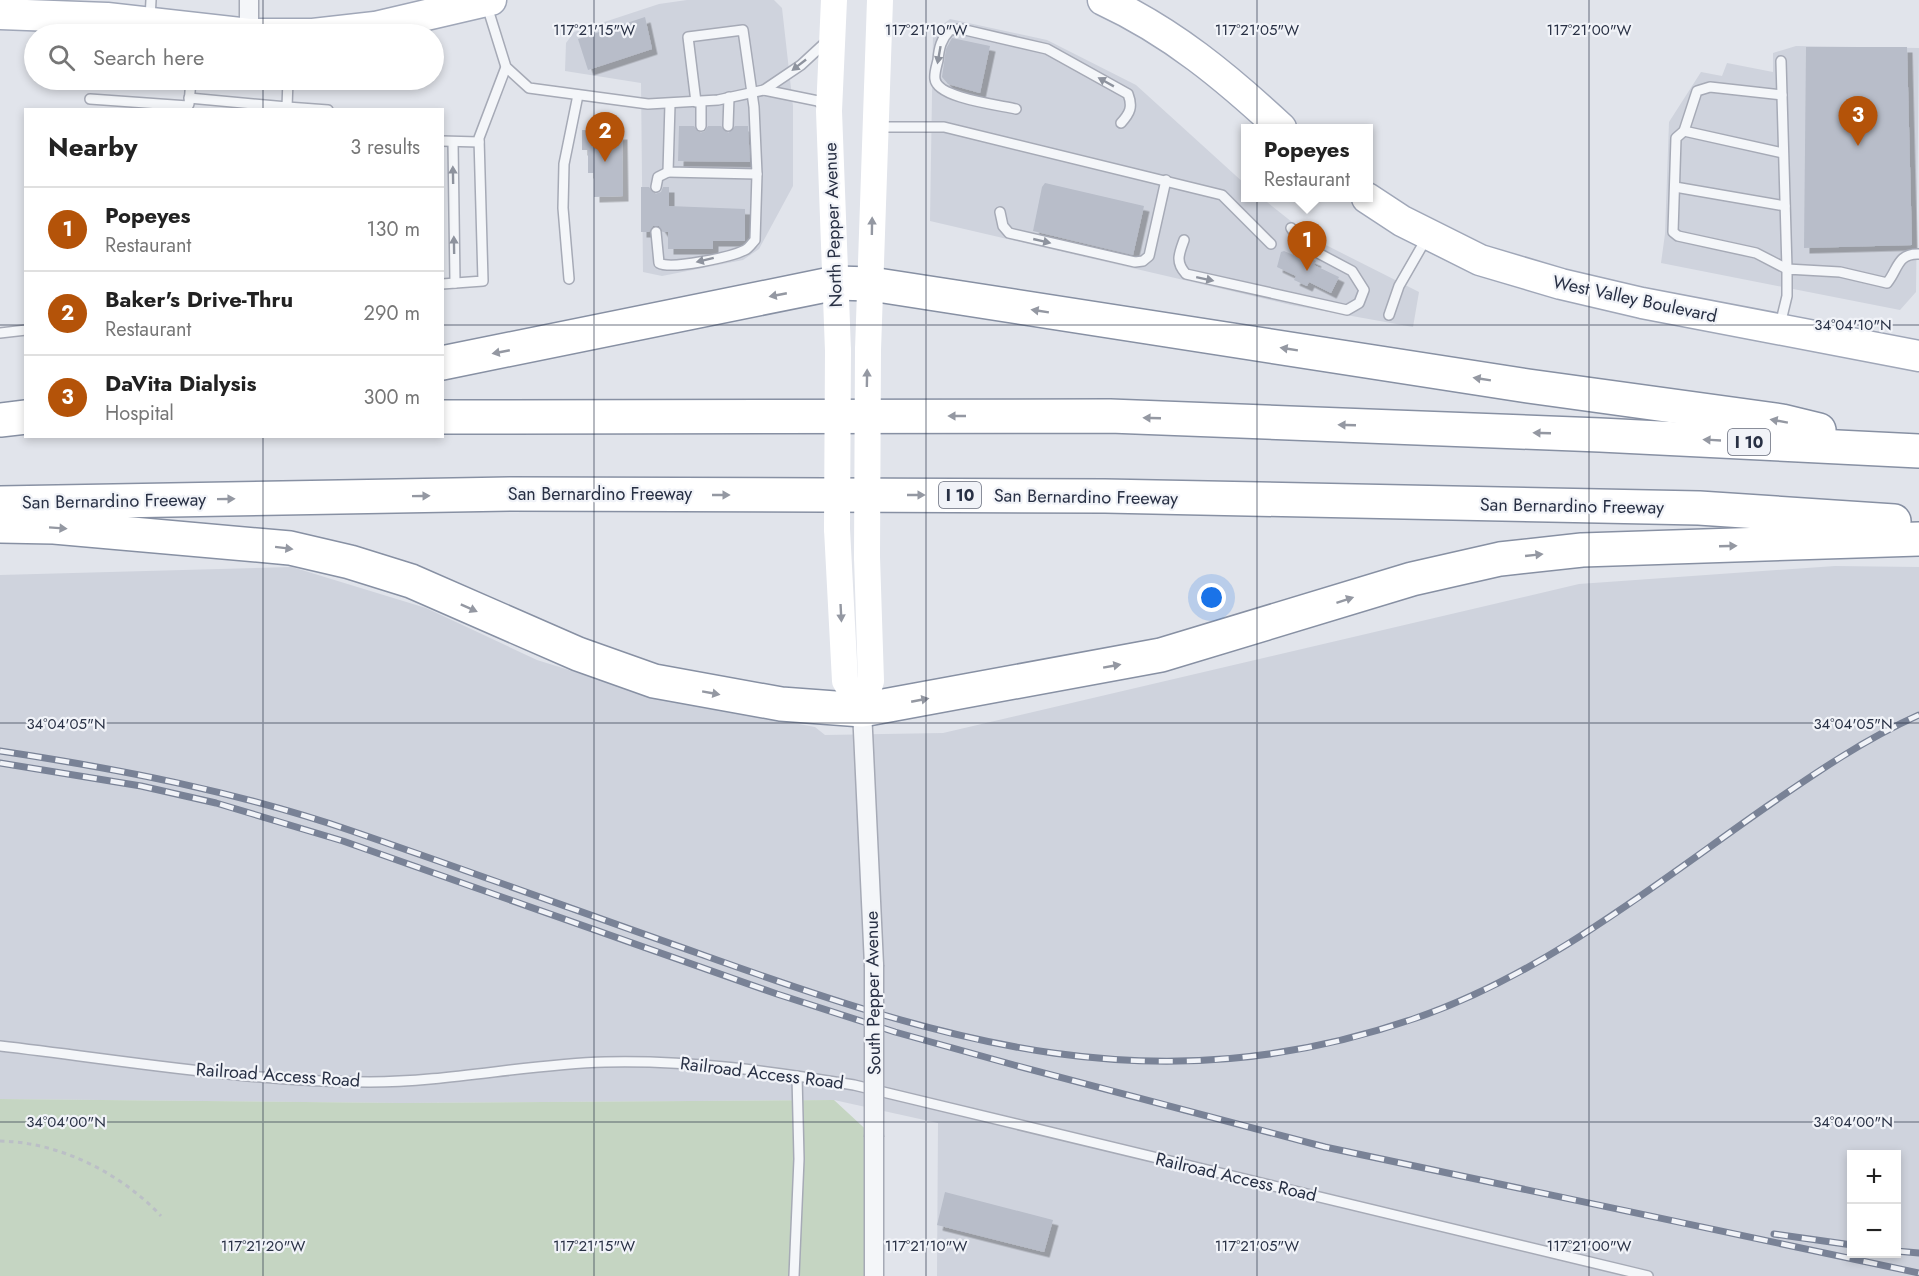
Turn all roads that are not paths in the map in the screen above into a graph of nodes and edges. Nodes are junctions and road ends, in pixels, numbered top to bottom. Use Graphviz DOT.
graph roads {
  1 [pos="249,0"];
  2 [pos="834,0"];
  3 [pos="880,0"];
  4 [pos="1103,0"];
  5 [pos="488,1"];
  6 [pos="428,8"];
  7 [pos="151,11"];
  8 [pos="0,14"];
  9 [pos="180,24"];
  10 [pos="249,24"];
  11 [pos="383,24"];
  12 [pos="831,38"];
  13 [pos="1781,61"];
  14 [pos="507,67"];
  15 [pos="190,90"];
  16 [pos="287,90"];
  17 [pos="764,90"];
  18 [pos="751,93"];
  19 [pos="578,95"];
  20 [pos="1782,95"];
  21 [pos="729,98"];
  22 [pos="90,99"];
  23 [pos="699,102"];
  24 [pos="670,104"];
  25 [pos="189,105"];
  26 [pos="286,108"];
  27 [pos="1016,109"];
  28 [pos="829,111"];
  29 [pos="1121,123"];
  30 [pos="1275,124"];
  31 [pos="701,126"];
  32 [pos="728,126"];
  33 [pos="874,126"];
  34 [pos="1684,131"];
  35 [pos="444,141"];
  36 [pos="453,142"];
  37 [pos="479,142"];
  38 [pos="1783,153"];
  39 [pos="700,162"];
  40 [pos="728,162"];
  41 [pos="668,171"];
  42 [pos="700,172"];
  43 [pos="727,173"];
  44 [pos="757,174"];
  45 [pos="1166,180"];
  46 [pos="656,187"];
  47 [pos="1675,187"];
  48 [pos="1373,201"];
  49 [pos="1785,206"];
  50 [pos="1000,212"];
  51 [pos="1291,228"];
  52 [pos="656,232"];
  53 [pos="1429,234"];
  54 [pos="1184,240"];
  55 [pos="1271,244"];
  56 [pos="1919,254"];
  57 [pos="1787,269"];
  58 [pos="568,279"];
  59 [pos="455,283"];
  60 [pos="836,283"];
  61 [pos="444,284"];
  62 [pos="871,284"];
  63 [pos="1389,315"];
  64 [pos="1779,329"];
  65 [pos="24,330"];
  66 [pos="0,333"];
  67 [pos="1919,356"];
  68 [pos="444,363"];
  69 [pos="24,417"];
  70 [pos="444,417"];
  71 [pos="0,420"];
  72 [pos="24,427"];
  73 [pos="0,428"];
  74 [pos="837,449"];
  75 [pos="866,449"];
  76 [pos="1908,450"];
  77 [pos="0,503"];
  78 [pos="1919,523"];
  79 [pos="0,526"];
  80 [pos="1919,539"];
  81 [pos="862,710"];
  82 [pos="0,1046"];
  83 [pos="797,1076"];
  84 [pos="794,1276"];
  85 [pos="874,1276"];
  86 [pos="1648,1276"];
  1 -- 10 [label="street"];
  2 -- 12 [label="main road, North Pepper Avenue"];
  3 -- 33 [label="main road, North Pepper Avenue"];
  4 -- 30 [label="main road"];
  5 -- 6 [label="main road"];
  5 -- 14 [label="lane"];
  6 -- 11 [label="main road"];
  7 -- 8 [label="main road"];
  7 -- 9 [label="main road"];
  12 -- 17 [label="lane, one-way"];
  12 -- 28 [label="main road, North Pepper Avenue"];
  13 -- 20 [label="lane"];
  14 -- 19 [label="lane"];
  14 -- 37 [label="lane"];
  15 -- 25 [label="lane"];
  16 -- 26 [label="lane"];
  17 -- 18 [label="lane"];
  17 -- 28 [label="lane"];
  18 -- 21 [label="lane"];
  18 -- 23 [label="lane"];
  18 -- 44 [label="lane"];
  19 -- 24 [label="lane"];
  19 -- 58 [label="lane"];
  20 -- 34 [label="lane"];
  20 -- 38 [label="lane"];
  21 -- 23 [label="lane"];
  21 -- 32 [label="lane"];
  22 -- 25 [label="lane"];
  23 -- 24 [label="lane"];
  23 -- 31 [label="lane"];
  24 -- 41 [label="lane"];
  25 -- 26 [label="lane"];
  29 -- 27 [label="lane, one-way"];
  28 -- 60 [label="main road, North Pepper Avenue"];
  33 -- 45 [label="lane"];
  62 -- 33 [label="main road, North Pepper Avenue, one-way"];
  34 -- 38 [label="lane"];
  34 -- 47 [label="lane"];
  35 -- 36 [label="lane"];
  36 -- 37 [label="lane"];
  59 -- 36 [label="lane, one-way"];
  37 -- 59 [label="lane"];
  38 -- 49 [label="lane"];
  39 -- 42 [label="lane"];
  40 -- 43 [label="lane"];
  41 -- 42 [label="lane"];
  41 -- 46 [label="lane"];
  42 -- 43 [label="lane"];
  43 -- 44 [label="lane"];
  44 -- 52 [label="lane, one-way"];
  50 -- 45 [label="lane, one-way"];
  45 -- 55 [label="lane"];
  47 -- 49 [label="lane"];
  47 -- 57 [label="lane"];
  48 -- 53 [label="main road, West Valley Boulevard"];
  49 -- 57 [label="lane"];
  54 -- 51 [label="lane, one-way"];
  53 -- 63 [label="lane"];
  53 -- 64 [label="main road, West Valley Boulevard"];
  56 -- 57 [label="lane"];
  57 -- 64 [label="lane"];
  59 -- 61 [label="lane"];
  60 -- 62 [label="highway"];
  60 -- 68 [label="highway, one-way"];
  60 -- 74 [label="main road, North Pepper Avenue, bridge"];
  75 -- 62 [label="main road, North Pepper Avenue, one-way, bridge"];
  76 -- 62 [label="highway, one-way"];
  64 -- 67 [label="main road, West Valley Boulevard"];
  65 -- 66 [label="lane"];
  69 -- 71 [label="highway"];
  76 -- 70 [label="highway, I 10, one-way"];
  72 -- 73 [label="highway"];
  74 -- 81 [label="main road, South Pepper Avenue, one-way, bridge"];
  75 -- 81 [label="main road, South Pepper Avenue, bridge"];
  77 -- 78 [label="highway, San Bernardino Freeway / I 10, one-way"];
  79 -- 81 [label="highway, one-way"];
  81 -- 80 [label="highway, one-way"];
  81 -- 85 [label="street, South Pepper Avenue, bridge"];
  82 -- 83 [label="lane, Railroad Access Road"];
  83 -- 84 [label="lane"];
  83 -- 86 [label="lane, Railroad Access Road"];
}
